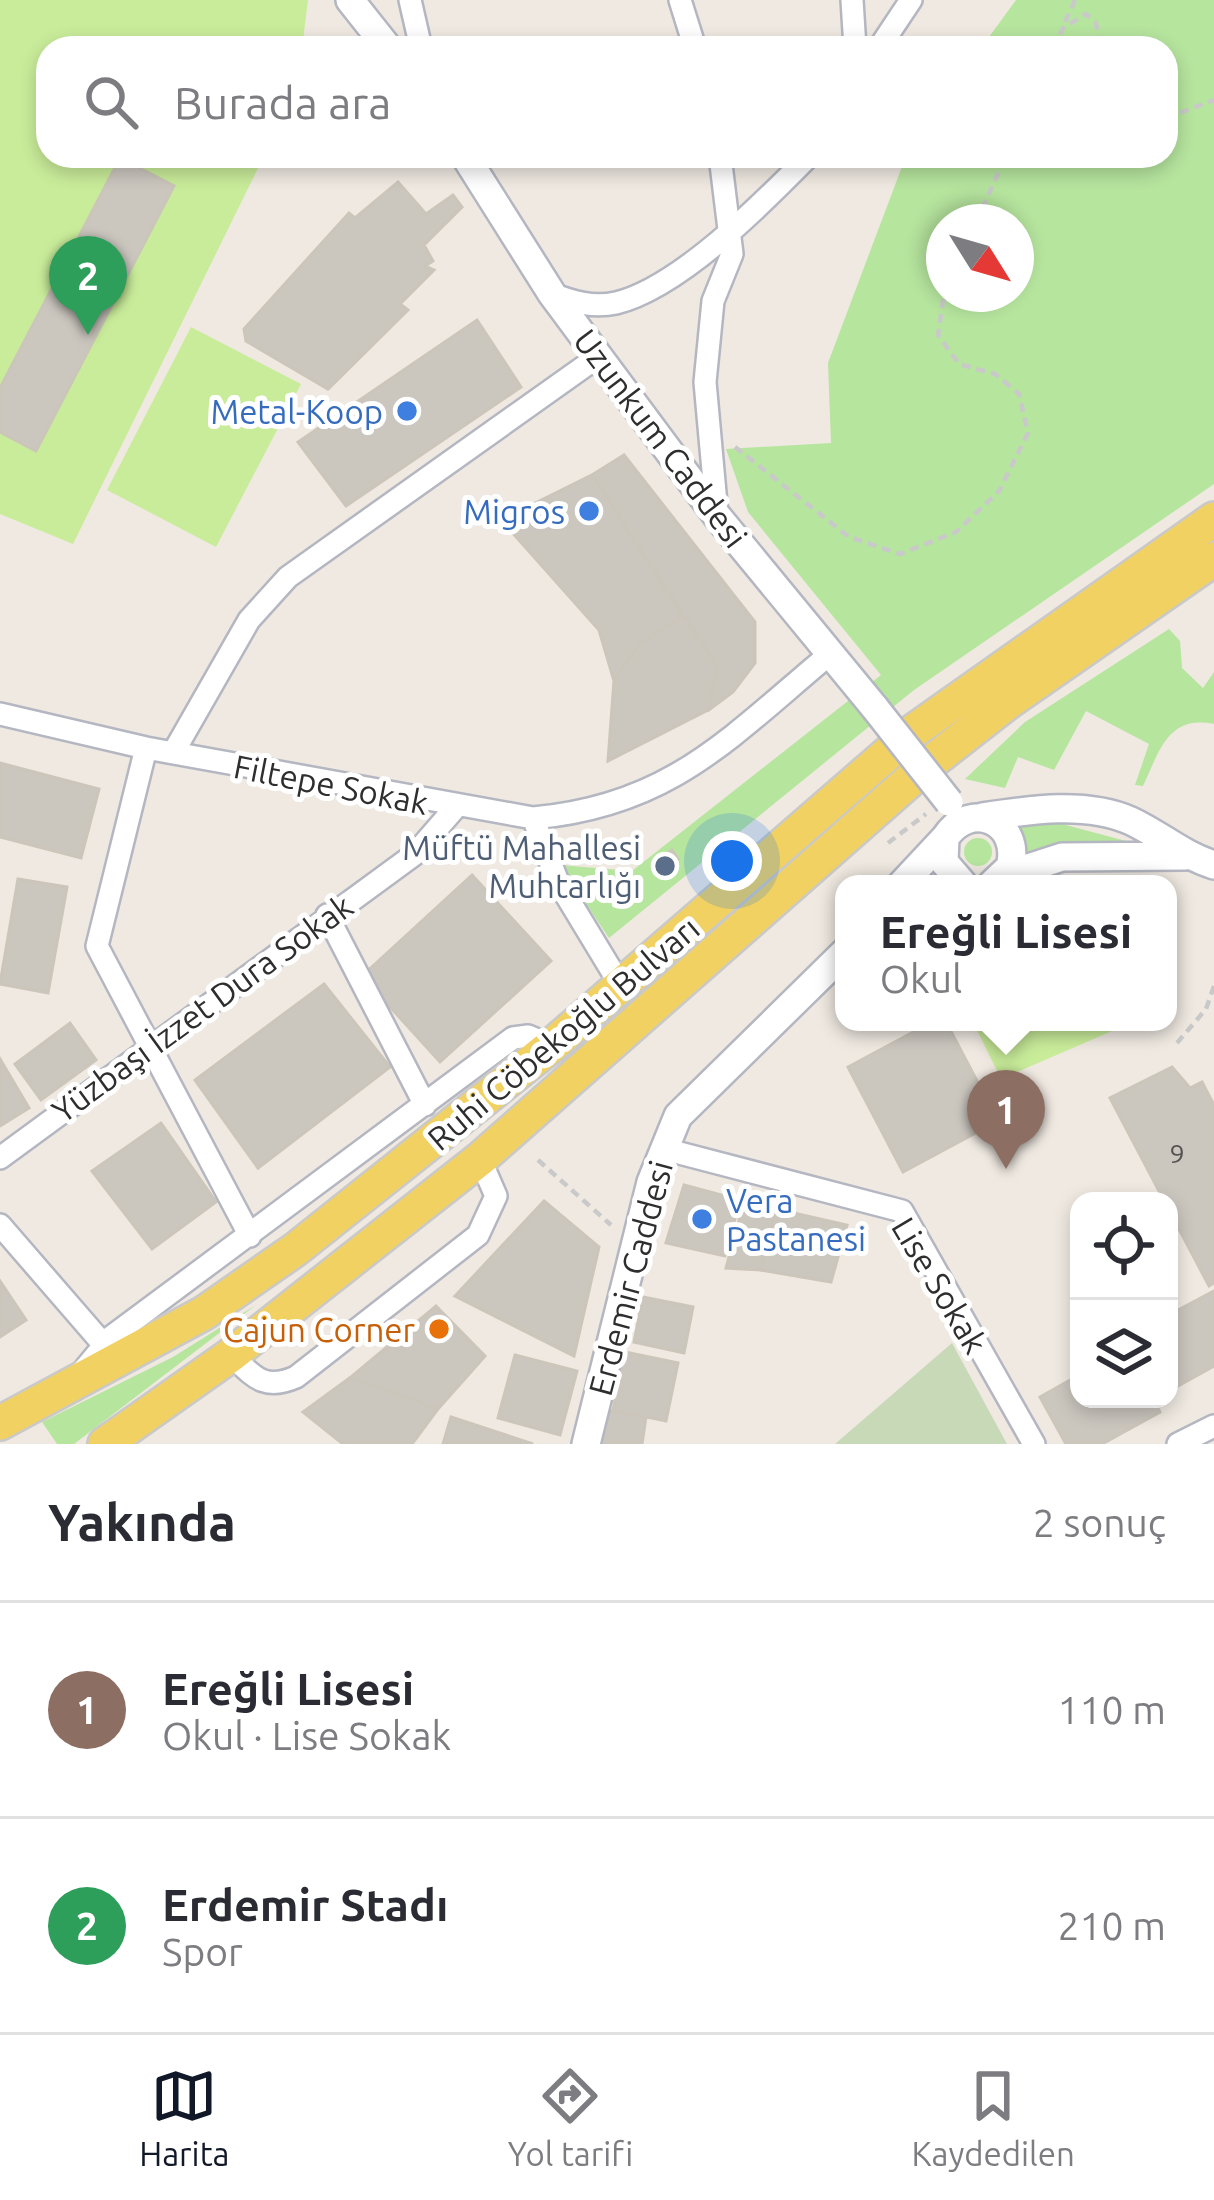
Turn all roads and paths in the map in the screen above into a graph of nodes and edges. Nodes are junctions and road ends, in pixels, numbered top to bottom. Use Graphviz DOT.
graph roads {
  1 [pos="350,0"];
  2 [pos="410,0"];
  3 [pos="680,0"];
  4 [pos="852,0"];
  5 [pos="911,0"];
  6 [pos="1075,0"];
  7 [pos="1063,28"];
  8 [pos="378,36"];
  9 [pos="418,36"];
  10 [pos="691,36"];
  11 [pos="854,36"];
  12 [pos="887,36"];
  13 [pos="1059,36"];
  14 [pos="1098,36"];
  15 [pos="1214,100"];
  16 [pos="1178,114"];
  17 [pos="473,168"];
  18 [pos="726,168"];
  19 [pos="796,168"];
  20 [pos="1001,168"];
  21 [pos="984,204"];
  22 [pos="730,228"];
  23 [pos="552,293"];
  24 [pos="941,312"];
  25 [pos="599,356"];
  26 [pos="727,440"];
  27 [pos="717,516"];
  28 [pos="1214,519"];
  29 [pos="1214,559"];
  30 [pos="831,653"];
  31 [pos="0,714"];
  32 [pos="146,748"];
  33 [pos="173,753"];
  34 [pos="455,808"];
  35 [pos="533,818"];
  36 [pos="953,818"];
  37 [pos="888,843"];
  38 [pos="1184,856"];
  39 [pos="1214,865"];
  40 [pos="909,875"];
  41 [pos="955,875"];
  42 [pos="1001,875"];
  43 [pos="1012,875"];
  44 [pos="327,915"];
  45 [pos="835,965"];
  46 [pos="621,986"];
  47 [pos="1214,986"];
  48 [pos="1177,1043"];
  49 [pos="147,1046"];
  50 [pos="551,1046"];
  51 [pos="425,1105"];
  52 [pos="664,1149"];
  53 [pos="0,1158"];
  54 [pos="480,1160"];
  55 [pos="538,1160"];
  56 [pos="0,1225"];
  57 [pos="615,1228"];
  58 [pos="250,1236"];
  59 [pos="104,1345"];
  60 [pos="231,1354"];
  61 [pos="68,1389"];
  62 [pos="1214,1426"];
  63 [pos="5,1427"];
  64 [pos="105,1444"];
  65 [pos="586,1444"];
  66 [pos="1034,1444"];
  67 [pos="1178,1444"];
  1 -- 8 [label="main road"];
  2 -- 9 [label="street"];
  3 -- 10 [label="street"];
  4 -- 11 [label="street"];
  5 -- 12 [label="street"];
  6 -- 7 [label="path"];
  7 -- 13 [label="path"];
  7 -- 14 [label="path"];
  15 -- 16 [label="path"];
  17 -- 23 [label="main road, Uzunkum Caddesi"];
  18 -- 22 [label="street"];
  19 -- 22 [label="street"];
  20 -- 21 [label="path"];
  22 -- 23 [label="street"];
  22 -- 27 [label="street"];
  23 -- 25 [label="main road, Uzunkum Caddesi"];
  24 -- 26 [label="path"];
  25 -- 27 [label="main road, Uzunkum Caddesi"];
  25 -- 33 [label="street"];
  27 -- 30 [label="main road, Uzunkum Caddesi"];
  28 -- 46 [label="main road, Ruhi Cöbekoğlu Bulvarı"];
  29 -- 54 [label="main road, Ruhi Cöbekoğlu Bulvarı"];
  30 -- 35 [label="street, Filtepe Sokak"];
  30 -- 36 [label="main road, Uzunkum Caddesi, bridge"];
  31 -- 32 [label="street, Filtepe Sokak"];
  32 -- 33 [label="street, Filtepe Sokak"];
  32 -- 49 [label="street"];
  33 -- 34 [label="street, Filtepe Sokak"];
  34 -- 35 [label="street, Filtepe Sokak"];
  34 -- 44 [label="street, Yüzbaşı İzzet Dura Sokak"];
  35 -- 46 [label="street"];
  36 -- 37 [label="path"];
  36 -- 38 [label="main road"];
  36 -- 40 [label="main road"];
  36 -- 41 [label="main road"];
  36 -- 42 [label="main road"];
  38 -- 39 [label="main road"];
  38 -- 43 [label="main road"];
  44 -- 49 [label="street, Yüzbaşı İzzet Dura Sokak"];
  44 -- 51 [label="street"];
  45 -- 52 [label="main road, Erdemir Caddesi"];
  46 -- 50 [label="main road, Ruhi Cöbekoğlu Bulvarı"];
  47 -- 48 [label="path"];
  49 -- 53 [label="street, Yüzbaşı İzzet Dura Sokak"];
  49 -- 58 [label="street"];
  50 -- 51 [label="street"];
  50 -- 61 [label="main road, Ruhi Cöbekoğlu Bulvarı"];
  51 -- 58 [label="street"];
  52 -- 65 [label="main road, Erdemir Caddesi"];
  52 -- 66 [label="street, Lise Sokak"];
  54 -- 60 [label="main road, Ruhi Cöbekoğlu Bulvarı"];
  54 -- 60 [label="street"];
  55 -- 57 [label="path"];
  56 -- 59 [label="street"];
  58 -- 59 [label="street"];
  59 -- 61 [label="street"];
  60 -- 64 [label="main road, Ruhi Cöbekoğlu Bulvarı"];
  61 -- 63 [label="main road, Ruhi Cöbekoğlu Bulvarı"];
  62 -- 67 [label="street"];
}
